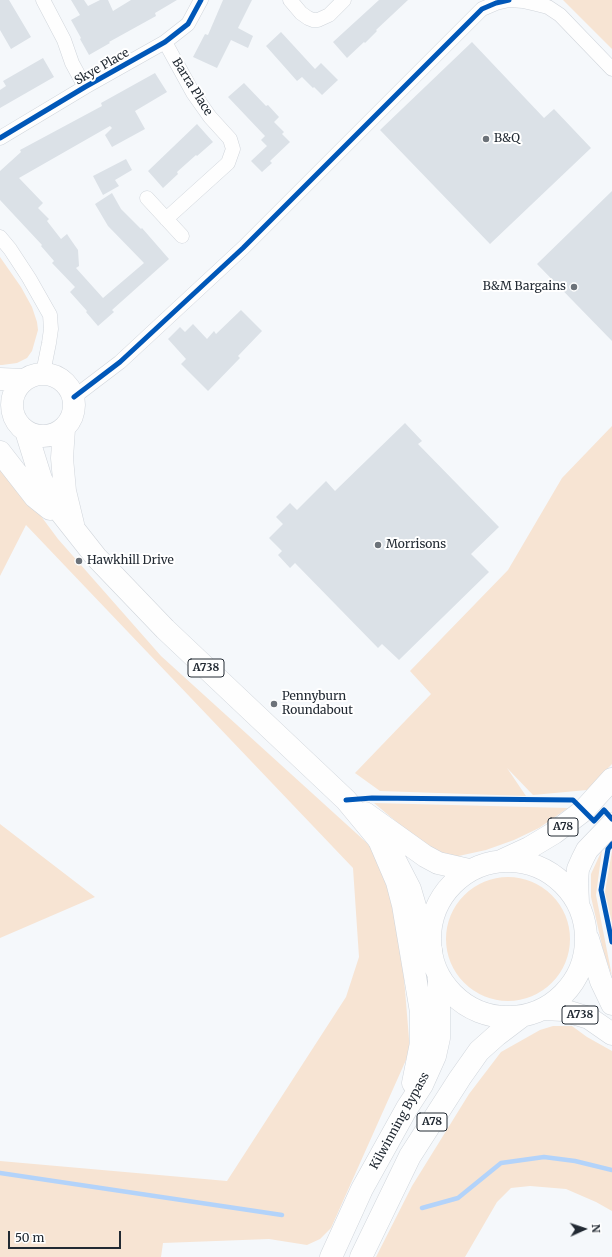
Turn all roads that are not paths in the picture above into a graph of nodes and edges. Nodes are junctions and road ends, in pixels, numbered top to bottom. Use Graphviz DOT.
graph roads {
  1 [pos="43,0"];
  2 [pos="201,0"];
  3 [pos="290,0"];
  4 [pos="344,0"];
  5 [pos="509,0"];
  6 [pos="165,42"];
  7 [pos="612,69"];
  8 [pos="85,87"];
  9 [pos="0,138"];
  10 [pos="147,198"];
  11 [pos="166,219"];
  12 [pos="182,236"];
  13 [pos="0,237"];
  14 [pos="33,377"];
  15 [pos="0,379"];
  16 [pos="74,397"];
  17 [pos="15,424"];
  18 [pos="64,429"];
  19 [pos="0,452"];
  20 [pos="74,529"];
  21 [pos="612,779"];
  22 [pos="346,800"];
  23 [pos="612,824"];
  24 [pos="379,840"];
  25 [pos="503,860"];
  26 [pos="469,870"];
  27 [pos="578,903"];
  28 [pos="587,932"];
  29 [pos="430,950"];
  30 [pos="439,977"];
  31 [pos="612,1004"];
  32 [pos="543,1009"];
  33 [pos="522,1016"];
  34 [pos="612,1034"];
  35 [pos="407,1108"];
  36 [pos="363,1252"];
  37 [pos="331,1257"];
  1 -- 8 [label="street"];
  2 -- 6 [label="street, Skye Place"];
  3 -- 4 [label="street"];
  5 -- 7 [label="street"];
  5 -- 16 [label="street"];
  6 -- 8 [label="street, Skye Place"];
  6 -- 11 [label="street, Barra Place"];
  8 -- 9 [label="street, Skye Place"];
  10 -- 11 [label="street"];
  11 -- 12 [label="street"];
  13 -- 14 [label="street"];
  14 -- 15 [label="main road"];
  14 -- 16 [label="main road"];
  14 -- 17 [label="main road, A738"];
  16 -- 18 [label="main road, A738"];
  17 -- 18 [label="main road"];
  17 -- 20 [label="main road, A738"];
  18 -- 20 [label="main road, A738"];
  19 -- 20 [label="main road"];
  20 -- 22 [label="main road, A738"];
  21 -- 25 [label="main road, A78"];
  22 -- 24 [label="main road, A738"];
  22 -- 26 [label="main road, A738"];
  23 -- 27 [label="main road, A78"];
  24 -- 29 [label="main road, A738"];
  24 -- 35 [label="main road"];
  25 -- 26 [label="main road, A78"];
  25 -- 27 [label="main road, A78"];
  26 -- 29 [label="main road, A78"];
  27 -- 28 [label="main road, A78"];
  28 -- 31 [label="main road, A738"];
  28 -- 32 [label="main road, A78"];
  29 -- 30 [label="main road, A78"];
  30 -- 33 [label="main road, A78"];
  30 -- 35 [label="main road, Kilwinning Bypass / A78"];
  32 -- 33 [label="main road, A78"];
  32 -- 34 [label="main road, A738"];
  33 -- 36 [label="main road, A78"];
  35 -- 37 [label="main road, Kilwinning Bypass / A78"];
}
